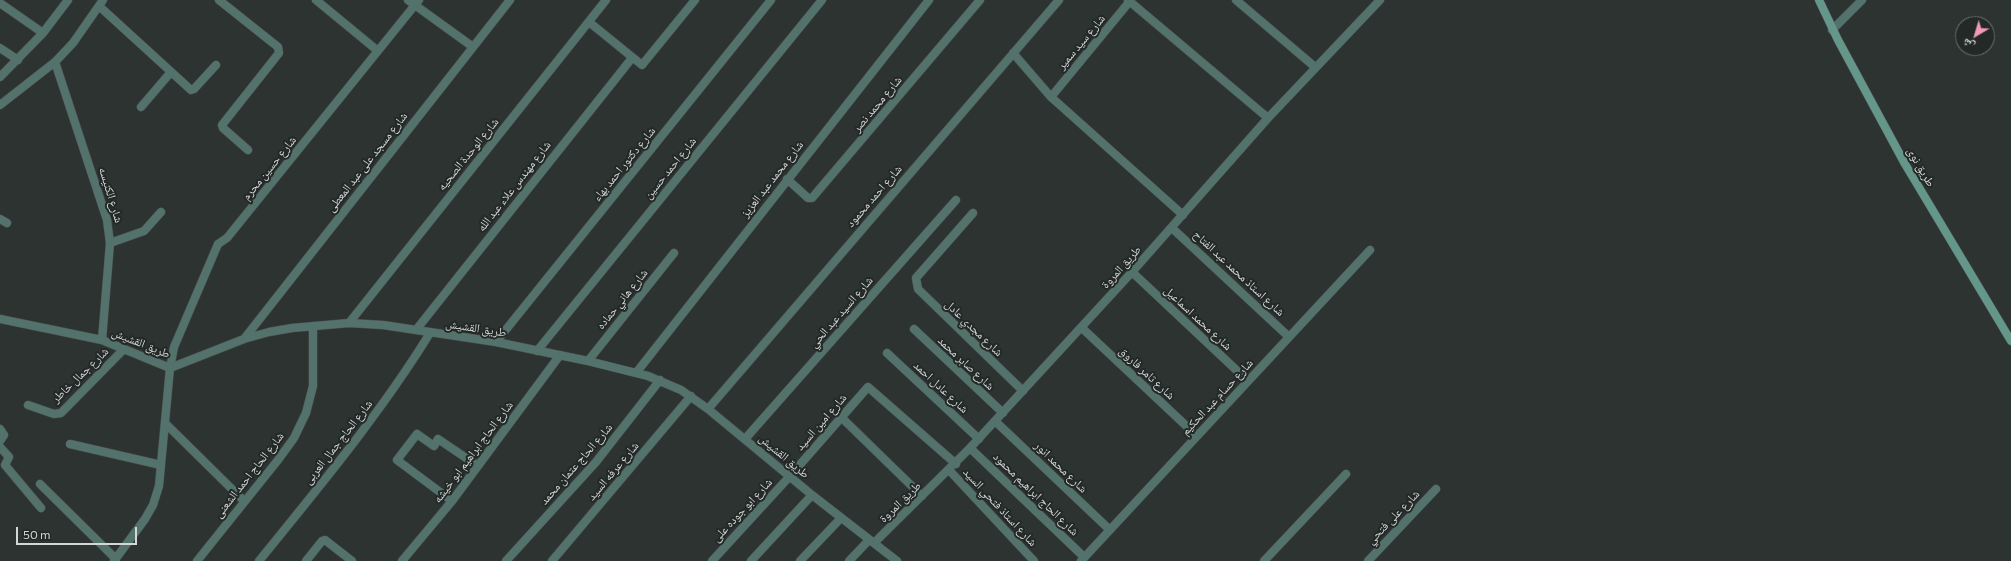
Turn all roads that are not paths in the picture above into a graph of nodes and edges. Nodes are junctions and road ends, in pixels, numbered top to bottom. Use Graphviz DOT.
graph roads {
  1 [pos="67,0"];
  2 [pos="219,0"];
  3 [pos="316,0"];
  4 [pos="510,0"];
  5 [pos="606,0"];
  6 [pos="695,0"];
  7 [pos="771,0"];
  8 [pos="822,0"];
  9 [pos="929,0"];
  10 [pos="980,0"];
  11 [pos="1059,0"];
  12 [pos="1236,0"];
  13 [pos="1380,0"];
  14 [pos="1819,0"];
  15 [pos="1862,0"];
  16 [pos="1129,1"];
  17 [pos="414,2"];
  18 [pos="0,3"];
  19 [pos="101,3"];
  20 [pos="589,22"];
  21 [pos="1832,30"];
  22 [pos="43,33"];
  23 [pos="473,47"];
  24 [pos="0,48"];
  25 [pos="378,51"];
  26 [pos="1013,53"];
  27 [pos="632,58"];
  28 [pos="18,60"];
  29 [pos="55,62"];
  30 [pos="216,64"];
  31 [pos="1315,67"];
  32 [pos="171,72"];
  33 [pos="0,76"];
  34 [pos="1051,97"];
  35 [pos="0,105"];
  36 [pos="142,107"];
  37 [pos="1268,118"];
  38 [pos="248,150"];
  39 [pos="787,179"];
  40 [pos="956,200"];
  41 [pos="161,212"];
  42 [pos="973,213"];
  43 [pos="1183,216"];
  44 [pos="1172,228"];
  45 [pos="110,243"];
  46 [pos="1370,250"];
  47 [pos="674,253"];
  48 [pos="1132,272"];
  49 [pos="0,319"];
  50 [pos="349,323"];
  51 [pos="313,326"];
  52 [pos="1082,328"];
  53 [pos="914,329"];
  54 [pos="416,330"];
  55 [pos="430,333"];
  56 [pos="1289,337"];
  57 [pos="244,338"];
  58 [pos="102,340"];
  59 [pos="2011,341"];
  60 [pos="496,342"];
  61 [pos="124,349"];
  62 [pos="537,350"];
  63 [pos="887,353"];
  64 [pos="560,355"];
  65 [pos="588,361"];
  66 [pos="170,368"];
  67 [pos="636,373"];
  68 [pos="660,380"];
  69 [pos="1248,381"];
  70 [pos="1023,391"];
  71 [pos="691,396"];
  72 [pos="28,405"];
  73 [pos="708,409"];
  74 [pos="1003,413"];
  75 [pos="841,417"];
  76 [pos="995,421"];
  77 [pos="165,423"];
  78 [pos="0,429"];
  79 [pos="1197,436"];
  80 [pos="745,439"];
  81 [pos="979,439"];
  82 [pos="0,441"];
  83 [pos="70,444"];
  84 [pos="0,447"];
  85 [pos="970,448"];
  86 [pos="956,464"];
  87 [pos="161,465"];
  88 [pos="478,466"];
  89 [pos="949,470"];
  90 [pos="1346,474"];
  91 [pos="790,476"];
  92 [pos="40,484"];
  93 [pos="1436,489"];
  94 [pos="812,495"];
  95 [pos="922,496"];
  96 [pos="244,501"];
  97 [pos="452,501"];
  98 [pos="41,508"];
  99 [pos="841,518"];
  100 [pos="1110,530"];
  101 [pos="872,542"];
  102 [pos="1082,559"];
  103 [pos="115,560"];
  104 [pos="197,561"];
  105 [pos="259,561"];
  106 [pos="306,561"];
  107 [pos="352,561"];
  108 [pos="402,561"];
  109 [pos="506,561"];
  110 [pos="552,561"];
  111 [pos="712,561"];
  112 [pos="751,561"];
  113 [pos="800,561"];
  114 [pos="849,561"];
  115 [pos="897,561"];
  116 [pos="1034,561"];
  117 [pos="1264,561"];
  118 [pos="1368,561"];
  1 -- 22 [label="street"];
  2 -- 38 [label="street"];
  3 -- 25 [label="street"];
  4 -- 23 [label="street, شارع مسجد على عبد المعطى"];
  5 -- 20 [label="street, شارع الوحدة الصحيه"];
  6 -- 27 [label="street"];
  7 -- 60 [label="street, شارع دكتور احمد بهاء"];
  8 -- 62 [label="street, شارع احمد حسين"];
  9 -- 39 [label="street, شارع محمد عبد العزيز"];
  10 -- 39 [label="street, شارع محمد نصر"];
  11 -- 26 [label="street, شارع احمد محمود"];
  12 -- 31 [label="street"];
  13 -- 31 [label="street, طريق المروة"];
  14 -- 21 [label="street, طريق نوى"];
  15 -- 21 [label="street"];
  16 -- 34 [label="street, شارع سيد سمير"];
  16 -- 37 [label="street"];
  17 -- 23 [label="street"];
  17 -- 25 [label="street, شارع حسين محرم"];
  18 -- 22 [label="street"];
  19 -- 29 [label="street"];
  19 -- 32 [label="street"];
  20 -- 27 [label="street"];
  20 -- 50 [label="street, شارع الوحدة الصحيه"];
  21 -- 59 [label="street, طريق نوى"];
  22 -- 28 [label="street"];
  23 -- 57 [label="street, شارع مسجد على عبد المعطى"];
  24 -- 28 [label="street"];
  25 -- 66 [label="street, شارع حسين محرم"];
  26 -- 34 [label="street"];
  26 -- 73 [label="street, شارع احمد محمود"];
  27 -- 54 [label="street, شارع مهندس علاء عبد الله"];
  28 -- 33 [label="street"];
  29 -- 35 [label="street"];
  29 -- 45 [label="street, شارع الكنيسه"];
  30 -- 32 [label="street"];
  31 -- 37 [label="street, طريق المروة"];
  32 -- 36 [label="street"];
  34 -- 43 [label="street"];
  37 -- 43 [label="street, طريق المروة"];
  39 -- 67 [label="street, شارع محمد عبد العزيز"];
  40 -- 80 [label="street, شارع السيد عبد الحي"];
  41 -- 45 [label="street"];
  42 -- 70 [label="street, شارع مجدي عادل"];
  43 -- 44 [label="street, طريق المروة"];
  44 -- 48 [label="street, طريق المروة"];
  44 -- 56 [label="street, شارع استاذ محمد عبد الفتاح"];
  45 -- 58 [label="street, شارع الكنيسه"];
  46 -- 56 [label="street, شارع حسام عبد الحكيم"];
  47 -- 65 [label="street, شارع هاني حماده"];
  48 -- 52 [label="street, طريق المروة"];
  48 -- 69 [label="street, شارع محمد اسماعيل"];
  49 -- 58 [label="street, طريق القشيش"];
  50 -- 51 [label="street, طريق القشيش"];
  50 -- 54 [label="street, طريق القشيش"];
  51 -- 57 [label="street, طريق القشيش"];
  51 -- 96 [label="street, شارع الحاج احمد الشعنى"];
  52 -- 70 [label="street, طريق المروة"];
  52 -- 79 [label="street, شارع تامر فاروق"];
  53 -- 74 [label="street, شارع صابر محمد"];
  54 -- 55 [label="street, طريق القشيش"];
  55 -- 60 [label="street, طريق القشيش"];
  55 -- 105 [label="street, شارع الحاج جمال العربى"];
  56 -- 69 [label="street, شارع حسام عبد الحكيم"];
  57 -- 66 [label="street, طريق القشيش"];
  58 -- 61 [label="street, طريق القشيش"];
  60 -- 62 [label="street, طريق القشيش"];
  61 -- 66 [label="street, طريق القشيش"];
  61 -- 72 [label="street, شارع جمال خاطر"];
  62 -- 64 [label="street, طريق القشيش"];
  63 -- 81 [label="street, شارع عادل احمد"];
  64 -- 65 [label="street, طريق القشيش"];
  64 -- 88 [label="street, شارع الحاج ابراهيم ابو خيشه"];
  65 -- 67 [label="street, طريق القشيش"];
  66 -- 77 [label="street, شارع حسين محرم"];
  67 -- 68 [label="street, طريق القشيش"];
  68 -- 71 [label="street, طريق القشيش"];
  68 -- 109 [label="street, شارع الحاج عتمان محمد"];
  69 -- 79 [label="street, شارع حسام عبد الحكيم"];
  70 -- 74 [label="street, طريق المروة"];
  71 -- 73 [label="street, طريق القشيش"];
  71 -- 110 [label="street, شارع عرفه السيد"];
  73 -- 80 [label="street, طريق القشيش"];
  74 -- 76 [label="street, طريق المروة"];
  75 -- 86 [label="street, شارع امين السيد"];
  75 -- 91 [label="street, شارع امين السيد"];
  75 -- 95 [label="street"];
  76 -- 81 [label="street, طريق المروة"];
  76 -- 100 [label="street, شارع محمد انور"];
  77 -- 87 [label="street, شارع حسين محرم"];
  77 -- 96 [label="street"];
  78 -- 82 [label="street"];
  79 -- 100 [label="street, شارع حسام عبد الحكيم"];
  80 -- 91 [label="street, طريق القشيش"];
  81 -- 85 [label="street, طريق المروة"];
  83 -- 87 [label="street"];
  84 -- 98 [label="street"];
  85 -- 86 [label="street, طريق المروة"];
  85 -- 102 [label="street, شارع الحاج ابراهيم محمود"];
  86 -- 89 [label="street, طريق المروة"];
  87 -- 103 [label="street, شارع حسين محرم"];
  88 -- 97 [label="street, شارع الحاج ابراهيم ابو خيشه"];
  88 -- 97 [label="street"];
  89 -- 95 [label="street, طريق المروة"];
  89 -- 116 [label="street, شارع استاذ فتحي السيد"];
  90 -- 117 [label="street"];
  91 -- 94 [label="street, طريق القشيش"];
  91 -- 111 [label="street, شارع ابو جوده على"];
  92 -- 103 [label="street"];
  93 -- 118 [label="street, شارع على فتحي"];
  94 -- 99 [label="street, طريق القشيش"];
  94 -- 112 [label="street"];
  95 -- 101 [label="street, طريق المروة"];
  96 -- 104 [label="street, شارع الحاج احمد الشعنى"];
  97 -- 108 [label="street, شارع الحاج ابراهيم ابو خيشه"];
  99 -- 101 [label="street, طريق القشيش"];
  99 -- 113 [label="street"];
  100 -- 102 [label="street, شارع حسام عبد الحكيم"];
  101 -- 114 [label="street, طريق المروة"];
  101 -- 115 [label="street, طريق القشيش"];
  106 -- 107 [label="street"];
}
